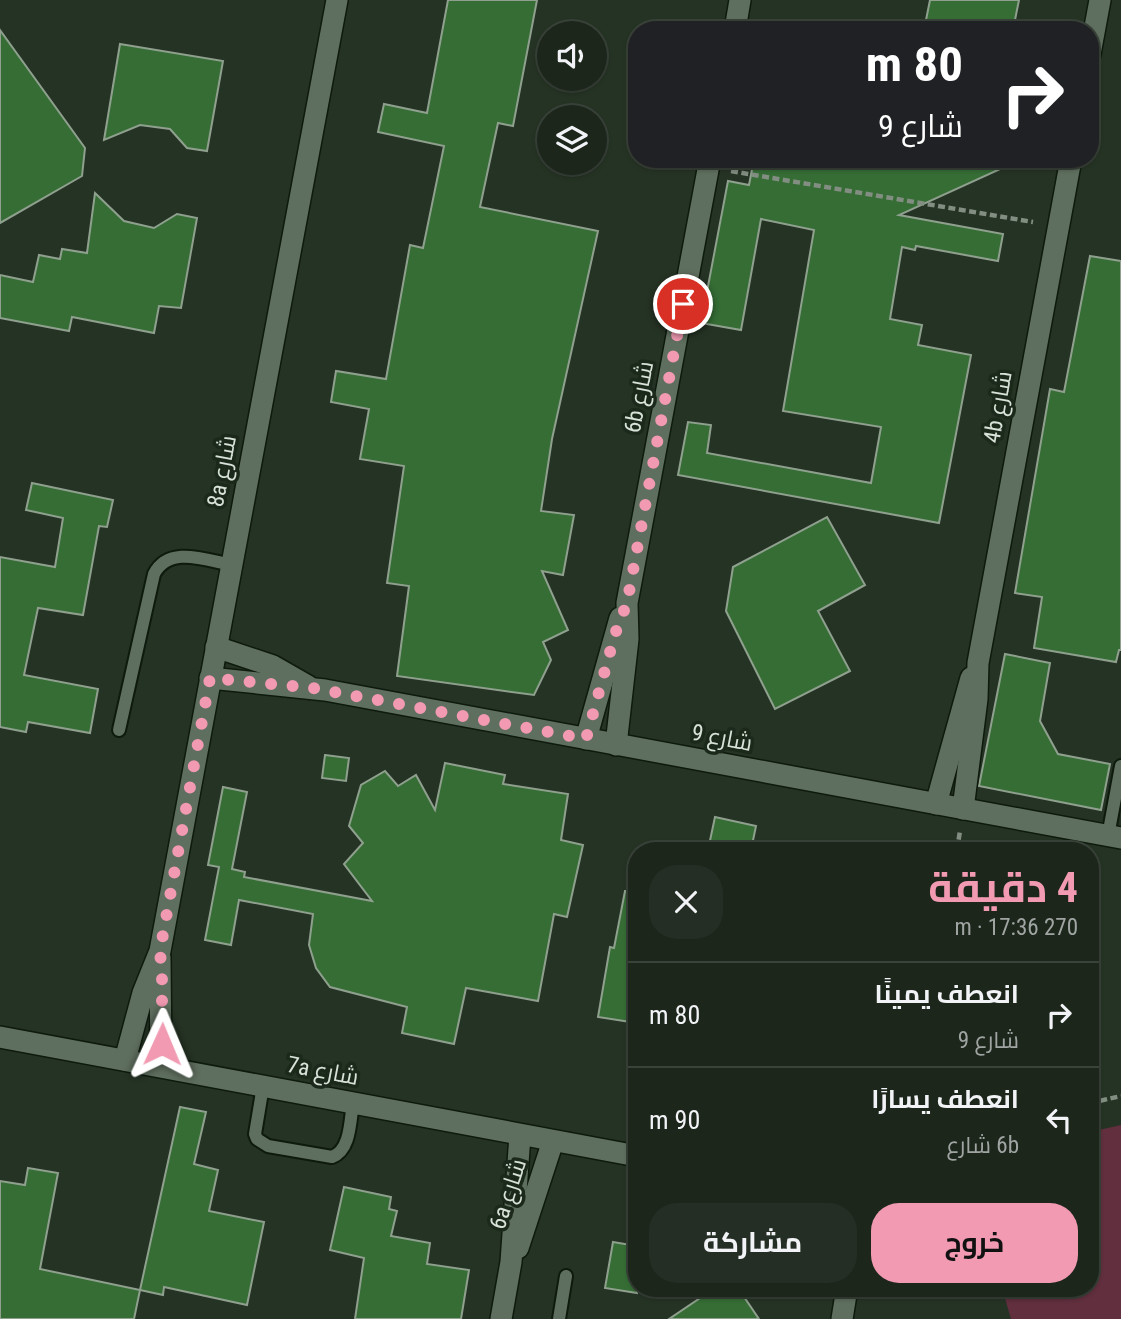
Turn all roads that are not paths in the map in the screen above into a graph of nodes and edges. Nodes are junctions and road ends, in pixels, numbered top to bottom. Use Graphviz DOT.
graph roads {
  1 [pos="337,0"];
  2 [pos="740,0"];
  3 [pos="1100,0"];
  4 [pos="736,21"];
  5 [pos="1096,21"];
  6 [pos="709,168"];
  7 [pos="1069,168"];
  8 [pos="232,565"];
  9 [pos="627,603"];
  10 [pos="216,647"];
  11 [pos="978,663"];
  12 [pos="210,678"];
  13 [pos="313,688"];
  14 [pos="118,730"];
  15 [pos="586,739"];
  16 [pos="616,745"];
  17 [pos="1121,766"];
  18 [pos="936,804"];
  19 [pos="963,809"];
  20 [pos="1115,837"];
  21 [pos="160,951"];
  22 [pos="0,1037"];
  23 [pos="125,1060"];
  24 [pos="161,1066"];
  25 [pos="263,1086"];
  26 [pos="353,1103"];
  27 [pos="520,1135"];
  28 [pos="553,1141"];
  29 [pos="628,1154"];
  30 [pos="511,1262"];
  31 [pos="566,1276"];
  32 [pos="846,1297"];
  33 [pos="501,1319"];
  34 [pos="559,1319"];
  35 [pos="842,1319"];
  1 -- 8 [label="street, 8a شارع"];
  2 -- 4 [label="street"];
  3 -- 5 [label="street"];
  6 -- 9 [label="street, 6b شارع"];
  7 -- 11 [label="street, 4b شارع"];
  8 -- 10 [label="street, 8a شارع"];
  8 -- 14 [label="lane"];
  9 -- 15 [label="street, 6b شارع"];
  9 -- 16 [label="street, 6b شارع"];
  10 -- 12 [label="street, 8a شارع"];
  10 -- 13 [label="street, شارع 9"];
  11 -- 18 [label="street, 4b شارع"];
  11 -- 19 [label="street, 4b شارع"];
  12 -- 13 [label="street, شارع 9"];
  12 -- 21 [label="street, 8a شارع"];
  13 -- 15 [label="street, شارع 9"];
  15 -- 16 [label="street, شارع 9"];
  16 -- 18 [label="street, شارع 9"];
  17 -- 20 [label="lane"];
  18 -- 19 [label="street, شارع 9"];
  19 -- 20 [label="street, شارع 9"];
  21 -- 23 [label="street, 8a شارع"];
  21 -- 24 [label="street, 8a شارع"];
  22 -- 23 [label="street, 7a شارع"];
  23 -- 24 [label="street, 7a شارع"];
  24 -- 25 [label="street, 7a شارع"];
  25 -- 26 [label="street, 7a شارع"];
  25 -- 26 [label="lane"];
  26 -- 27 [label="street, 7a شارع"];
  27 -- 28 [label="street, 7a شارع"];
  27 -- 30 [label="street, 6a شارع"];
  28 -- 29 [label="street, 7a شارع"];
  28 -- 30 [label="street, 6a شارع"];
  30 -- 33 [label="street, 6a شارع"];
  31 -- 34 [label="lane"];
  32 -- 35 [label="street"];
}
